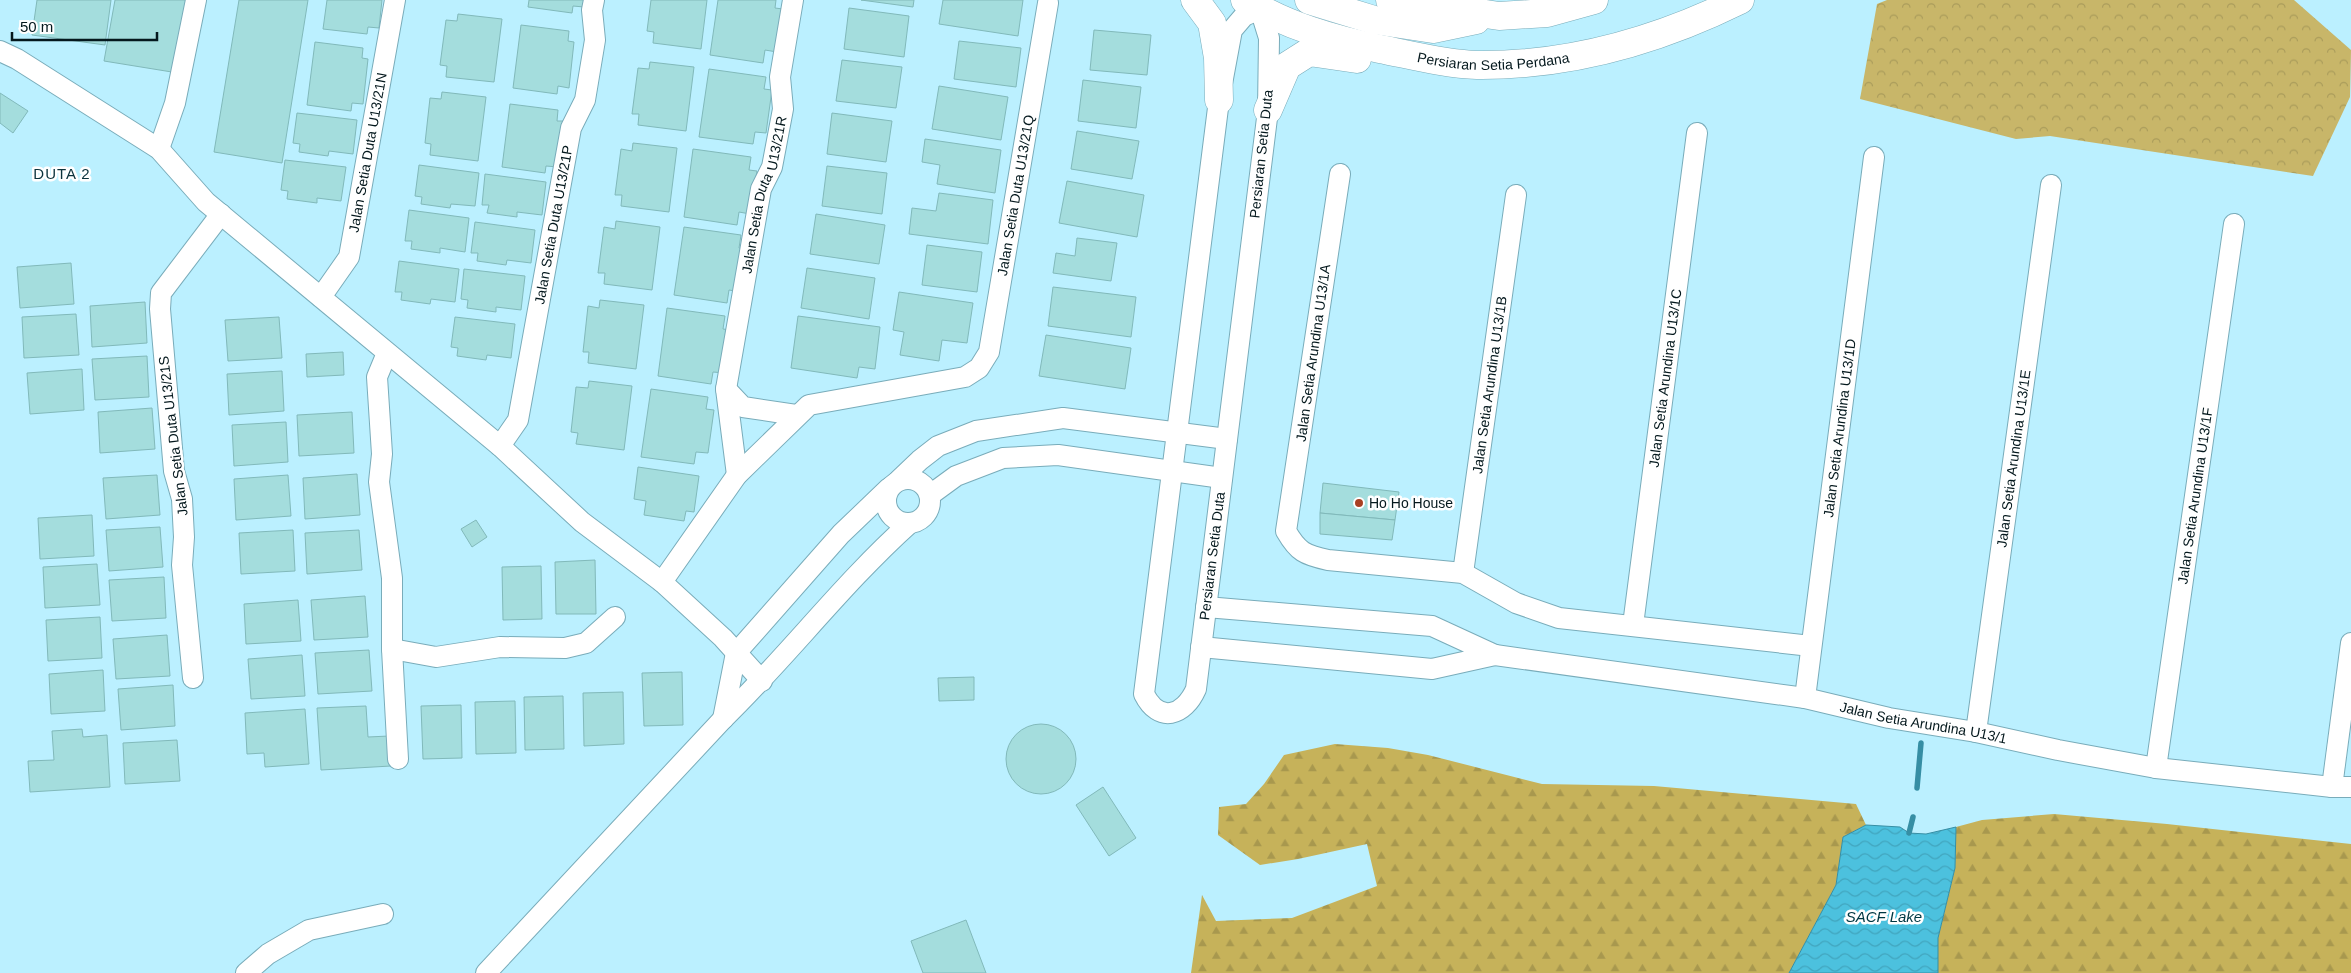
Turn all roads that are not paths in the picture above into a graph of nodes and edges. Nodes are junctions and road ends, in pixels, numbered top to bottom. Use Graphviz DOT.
graph roads {
  1 [pos="196,0"];
  2 [pos="395,0"];
  3 [pos="594,0"];
  4 [pos="793,0"];
  5 [pos="1195,0"];
  6 [pos="1287,0"];
  7 [pos="1309,0"];
  8 [pos="1390,0"];
  9 [pos="1594,0"];
  10 [pos="1740,0"];
  11 [pos="1048,3"];
  12 [pos="1254,3"];
  13 [pos="1499,16"];
  14 [pos="0,51"];
  15 [pos="1421,57"];
  16 [pos="1219,100"];
  17 [pos="1268,110"];
  18 [pos="1697,133"];
  19 [pos="159,149"];
  20 [pos="1874,157"];
  21 [pos="1340,174"];
  22 [pos="2051,185"];
  23 [pos="1516,195"];
  24 [pos="221,214"];
  25 [pos="2234,224"];
  26 [pos="321,297"];
  27 [pos="387,352"];
  28 [pos="726,389"];
  29 [pos="796,415"];
  30 [pos="1176,432"];
  31 [pos="1227,438"];
  32 [pos="500,446"];
  33 [pos="1171,470"];
  34 [pos="737,475"];
  35 [pos="1222,478"];
  36 [pos="894,484"];
  37 [pos="930,495"];
  38 [pos="910,524"];
  39 [pos="1463,573"];
  40 [pos="662,582"];
  41 [pos="1206,607"];
  42 [pos="615,617"];
  43 [pos="1633,625"];
  44 [pos="2351,643"];
  45 [pos="1811,646"];
  46 [pos="1201,647"];
  47 [pos="392,649"];
  48 [pos="736,653"];
  49 [pos="1496,655"];
  50 [pos="193,678"];
  51 [pos="762,681"];
  52 [pos="1805,698"];
  53 [pos="722,719"];
  54 [pos="1976,732"];
  55 [pos="398,759"];
  56 [pos="2156,768"];
  57 [pos="2342,787"];
  58 [pos="383,914"];
  59 [pos="246,973"];
  60 [pos="486,973"];
  1 -- 19 [label="street"];
  2 -- 26 [label="street, Jalan Setia Duta U13/21N"];
  3 -- 32 [label="street, Jalan Setia Duta U13/21P"];
  4 -- 28 [label="street, Jalan Setia Duta U13/21R"];
  5 -- 16 [label="main road"];
  6 -- 12 [label="main road"];
  7 -- 13 [label="main road"];
  8 -- 13 [label="main road"];
  9 -- 13 [label="main road"];
  10 -- 15 [label="main road, Persiaran Setia Perdana"];
  11 -- 29 [label="street, Jalan Setia Duta U13/21Q"];
  12 -- 15 [label="main road, Persiaran Setia Perdana"];
  12 -- 16 [label="street, Persiaran Setia Duta"];
  12 -- 17 [label="street, Persiaran Setia Duta"];
  14 -- 19 [label="street"];
  15 -- 17 [label="main road"];
  16 -- 30 [label="street, Persiaran Setia Duta"];
  17 -- 31 [label="street, Persiaran Setia Duta"];
  18 -- 43 [label="street, Jalan Setia Arundina U13/1C"];
  19 -- 24 [label="street"];
  20 -- 45 [label="street, Jalan Setia Arundina U13/1D"];
  21 -- 39 [label="street, Jalan Setia Arundina U13/1A"];
  22 -- 54 [label="street, Jalan Setia Arundina U13/1E"];
  23 -- 39 [label="street, Jalan Setia Arundina U13/1B"];
  24 -- 26 [label="street"];
  24 -- 50 [label="street, Jalan Setia Duta U13/21S"];
  25 -- 56 [label="street, Jalan Setia Arundina U13/1F"];
  26 -- 27 [label="street"];
  27 -- 32 [label="street"];
  27 -- 47 [label="street"];
  28 -- 29 [label="street"];
  28 -- 34 [label="street, Jalan Setia Duta U13/21R"];
  29 -- 34 [label="street"];
  30 -- 31 [label="street"];
  30 -- 33 [label="street, Persiaran Setia Duta"];
  30 -- 36 [label="street"];
  31 -- 35 [label="street, Persiaran Setia Duta"];
  32 -- 40 [label="street"];
  33 -- 35 [label="street"];
  33 -- 37 [label="street"];
  33 -- 46 [label="street, Persiaran Setia Duta"];
  34 -- 40 [label="street"];
  35 -- 41 [label="street, Persiaran Setia Duta"];
  36 -- 37 [label="street"];
  36 -- 38 [label="street"];
  36 -- 48 [label="street"];
  37 -- 38 [label="street"];
  38 -- 51 [label="street"];
  39 -- 43 [label="street"];
  40 -- 48 [label="street"];
  41 -- 46 [label="street, Persiaran Setia Duta"];
  41 -- 49 [label="street"];
  42 -- 47 [label="street"];
  43 -- 45 [label="street"];
  44 -- 57 [label="street"];
  45 -- 52 [label="street, Jalan Setia Arundina U13/1D"];
  46 -- 49 [label="street"];
  47 -- 55 [label="street"];
  48 -- 51 [label="street"];
  48 -- 53 [label="street"];
  49 -- 52 [label="street, Jalan Setia Arundina U13/1"];
  51 -- 53 [label="street"];
  52 -- 54 [label="street, Jalan Setia Arundina U13/1"];
  53 -- 60 [label="street"];
  54 -- 56 [label="street, Jalan Setia Arundina U13/1"];
  56 -- 57 [label="street, Jalan Setia Arundina U13/1"];
  58 -- 59 [label="street"];
}
